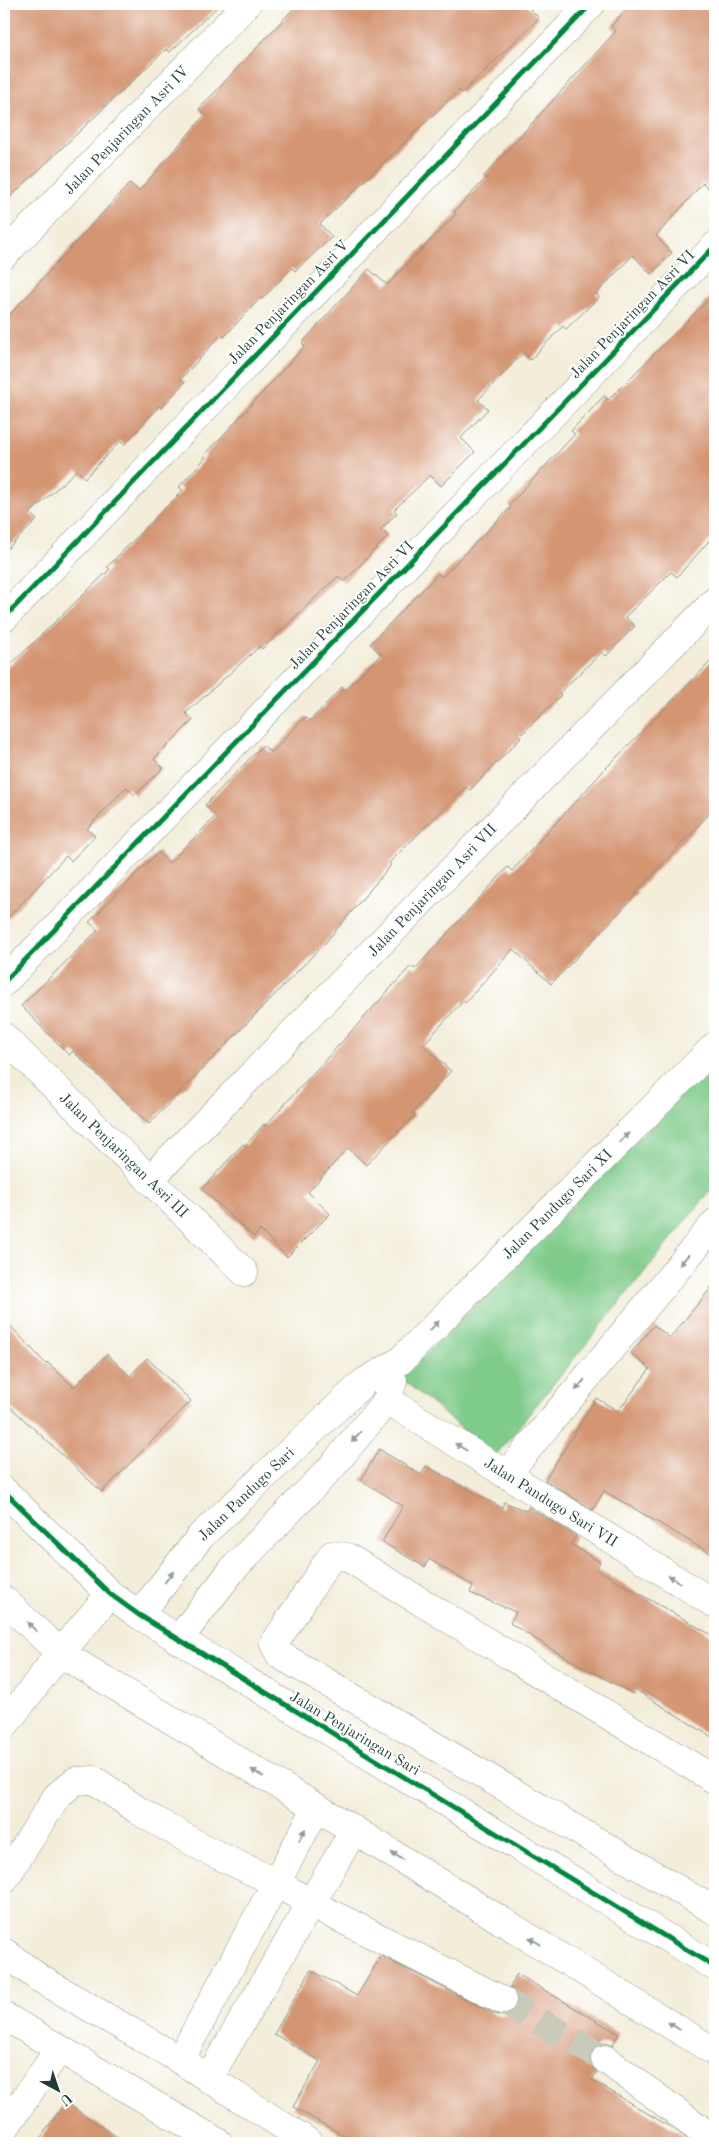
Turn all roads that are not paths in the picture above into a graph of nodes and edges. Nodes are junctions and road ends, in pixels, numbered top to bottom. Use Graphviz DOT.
graph roads {
  1 [pos="248,4"];
  2 [pos="591,4"];
  3 [pos="715,246"];
  4 [pos="4,255"];
  5 [pos="715,601"];
  6 [pos="4,618"];
  7 [pos="4,982"];
  8 [pos="4,1037"];
  9 [pos="715,1046"];
  10 [pos="149,1180"];
  11 [pos="715,1222"];
  12 [pos="244,1272"];
  13 [pos="400,1361"];
  14 [pos="364,1382"];
  15 [pos="387,1400"];
  16 [pos="506,1475"];
  17 [pos="4,1492"];
  18 [pos="110,1594"];
  19 [pos="4,1600"];
  20 [pos="715,1604"];
  21 [pos="139,1615"];
  22 [pos="178,1640"];
  23 [pos="60,1654"];
  24 [pos="4,1726"];
  25 [pos="715,1780"];
  26 [pos="316,1809"];
  27 [pos="354,1830"];
  28 [pos="4,1880"];
  29 [pos="277,1883"];
  30 [pos="310,1903"];
  31 [pos="715,1912"];
  32 [pos="4,1952"];
  33 [pos="715,1967"];
  34 [pos="502,2000"];
  35 [pos="4,2016"];
  36 [pos="59,2049"];
  37 [pos="715,2052"];
  38 [pos="605,2059"];
  39 [pos="180,2060"];
  40 [pos="208,2080"];
  41 [pos="4,2128"];
  42 [pos="714,2135"];
  43 [pos="219,2143"];
  44 [pos="310,2143"];
  1 -- 4 [label="street, Jalan Penjaringan Asri IV"];
  2 -- 6 [label="street, Jalan Penjaringan Asri V"];
  3 -- 7 [label="street, Jalan Penjaringan Asri VI"];
  5 -- 10 [label="street, Jalan Penjaringan Asri VII"];
  8 -- 10 [label="street, Jalan Penjaringan Asri III"];
  13 -- 9 [label="street, Jalan Pandugo Sari XI, one-way"];
  10 -- 12 [label="street, Jalan Penjaringan Asri III"];
  11 -- 16 [label="street, one-way"];
  13 -- 14 [label="street, Jalan Pandugo Sari XI"];
  13 -- 15 [label="street, Jalan Pandugo Sari XI"];
  21 -- 14 [label="street, Jalan Pandugo Sari, one-way"];
  16 -- 15 [label="street, Jalan Pandugo Sari VII, one-way"];
  15 -- 22 [label="street, one-way"];
  20 -- 16 [label="street, Jalan Pandugo Sari VII, one-way"];
  17 -- 18 [label="street, Jalan Penjaringan Sari"];
  18 -- 21 [label="street, Jalan Penjaringan Sari"];
  18 -- 23 [label="street"];
  23 -- 19 [label="street, one-way"];
  21 -- 22 [label="street, Jalan Penjaringan Sari"];
  22 -- 33 [label="street, Jalan Penjaringan Sari"];
  23 -- 24 [label="street"];
  26 -- 23 [label="street, one-way"];
  25 -- 31 [label="street"];
  26 -- 27 [label="street"];
  29 -- 26 [label="street, one-way"];
  27 -- 30 [label="street"];
  37 -- 27 [label="street, one-way"];
  28 -- 29 [label="street"];
  29 -- 30 [label="street"];
  29 -- 39 [label="street"];
  30 -- 34 [label="street"];
  30 -- 40 [label="street"];
  32 -- 39 [label="street"];
  35 -- 36 [label="street"];
  36 -- 41 [label="street"];
  36 -- 43 [label="street"];
  38 -- 42 [label="street"];
  39 -- 40 [label="street"];
  40 -- 44 [label="street"];
}
